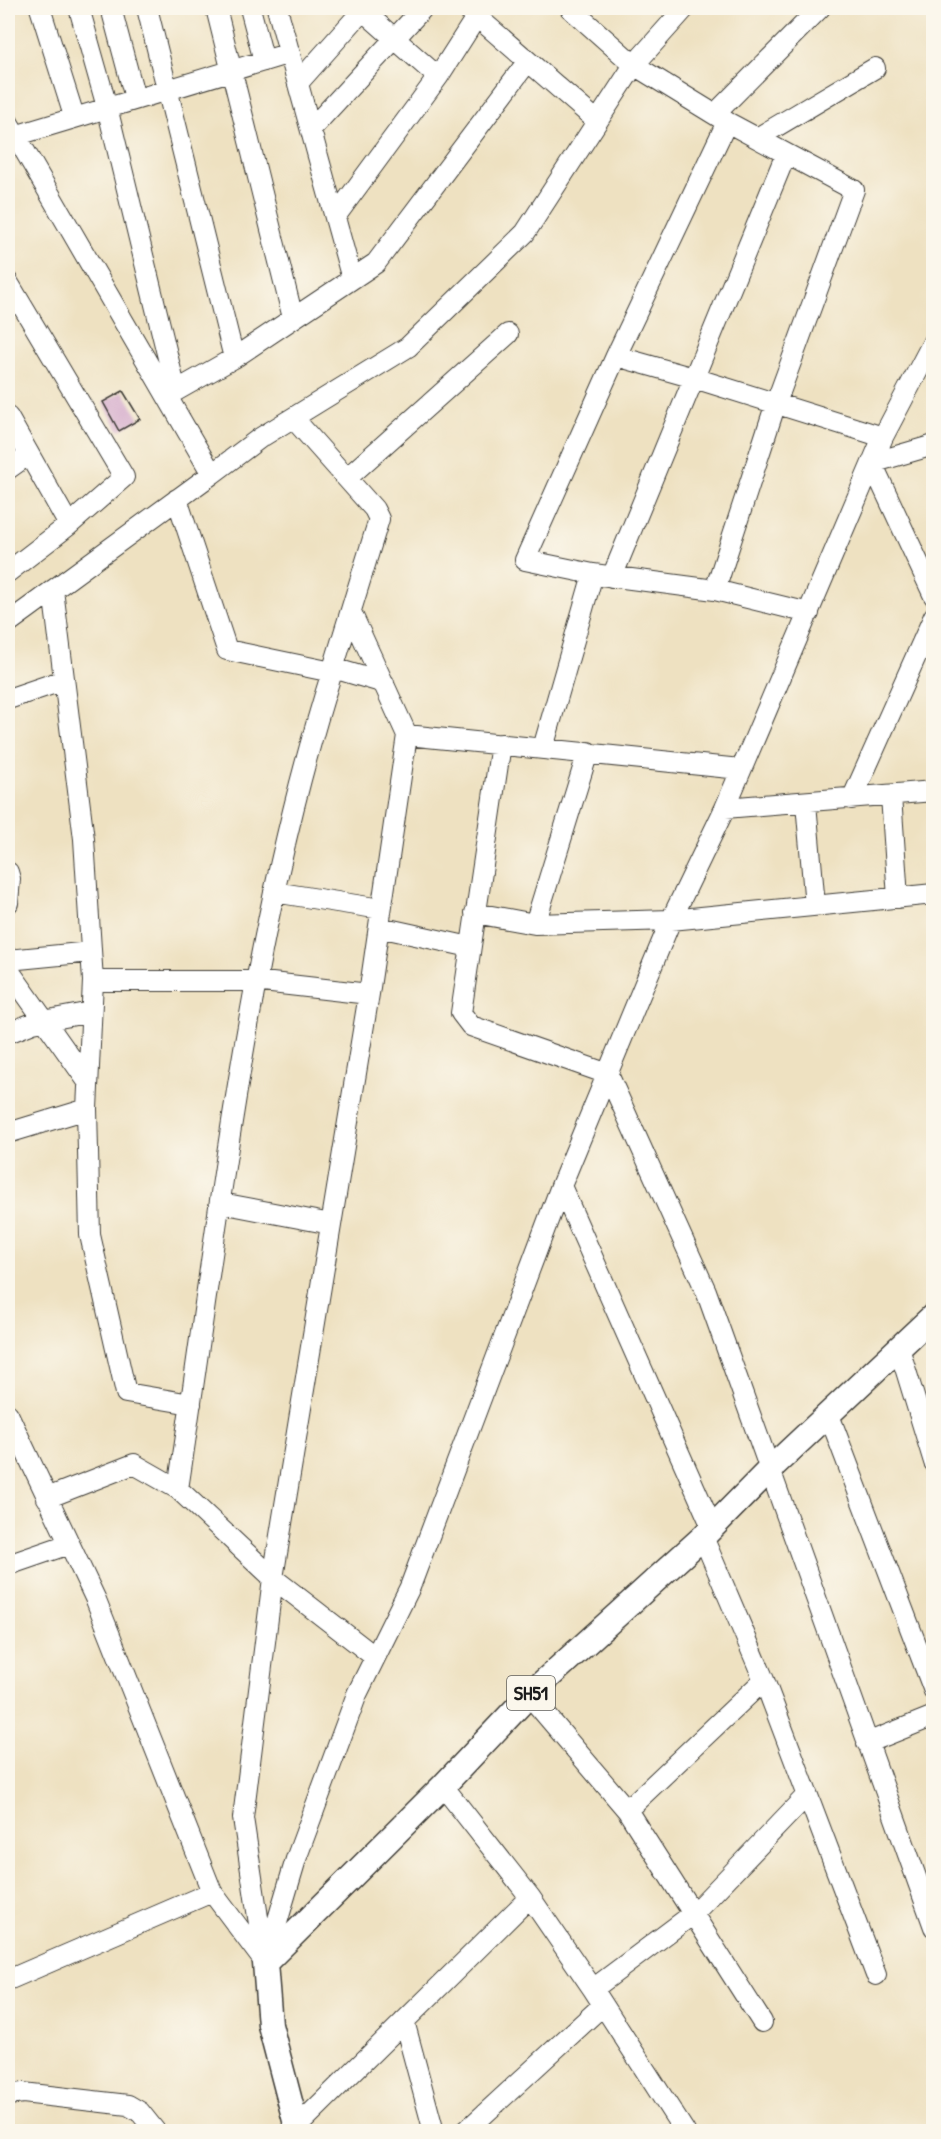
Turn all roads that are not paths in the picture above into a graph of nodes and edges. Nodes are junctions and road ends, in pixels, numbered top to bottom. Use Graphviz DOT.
graph roads {
  1 [pos="40,8"];
  2 [pos="79,8"];
  3 [pos="111,8"];
  4 [pos="147,8"];
  5 [pos="216,8"];
  6 [pos="250,8"];
  7 [pos="277,8"];
  8 [pos="423,8"];
  9 [pos="685,8"];
  10 [pos="820,8"];
  11 [pos="362,9"];
  12 [pos="475,10"];
  13 [pos="580,10"];
  14 [pos="394,39"];
  15 [pos="290,53"];
  16 [pos="264,61"];
  17 [pos="528,61"];
  18 [pos="634,65"];
  19 [pos="875,68"];
  20 [pos="231,70"];
  21 [pos="438,77"];
  22 [pos="298,83"];
  23 [pos="168,88"];
  24 [pos="135,98"];
  25 [pos="107,106"];
  26 [pos="74,116"];
  27 [pos="721,118"];
  28 [pos="597,121"];
  29 [pos="311,129"];
  30 [pos="10,131"];
  31 [pos="757,138"];
  32 [pos="786,154"];
  33 [pos="335,217"];
  34 [pos="352,279"];
  35 [pos="8,282"];
  36 [pos="294,318"];
  37 [pos="508,334"];
  38 [pos="933,340"];
  39 [pos="616,356"];
  40 [pos="234,358"];
  41 [pos="928,363"];
  42 [pos="694,378"];
  43 [pos="171,394"];
  44 [pos="776,403"];
  45 [pos="8,417"];
  46 [pos="294,419"];
  47 [pos="883,437"];
  48 [pos="933,445"];
  49 [pos="29,454"];
  50 [pos="872,463"];
  51 [pos="8,469"];
  52 [pos="212,474"];
  53 [pos="347,478"];
  54 [pos="177,499"];
  55 [pos="69,525"];
  56 [pos="8,572"];
  57 [pos="603,576"];
  58 [pos="53,590"];
  59 [pos="715,590"];
  60 [pos="933,596"];
  61 [pos="351,612"];
  62 [pos="809,613"];
  63 [pos="933,616"];
  64 [pos="8,623"];
  65 [pos="333,670"];
  66 [pos="64,680"];
  67 [pos="384,683"];
  68 [pos="8,699"];
  69 [pos="407,735"];
  70 [pos="501,744"];
  71 [pos="543,748"];
  72 [pos="588,752"];
  73 [pos="740,769"];
  74 [pos="933,791"];
  75 [pos="891,796"];
  76 [pos="852,799"];
  77 [pos="806,803"];
  78 [pos="725,808"];
  79 [pos="8,872"];
  80 [pos="274,892"];
  81 [pos="933,894"];
  82 [pos="898,898"];
  83 [pos="8,903"];
  84 [pos="815,906"];
  85 [pos="475,913"];
  86 [pos="380,918"];
  87 [pos="671,920"];
  88 [pos="535,924"];
  89 [pos="470,947"];
  90 [pos="91,952"];
  91 [pos="8,960"];
  92 [pos="8,969"];
  93 [pos="93,981"];
  94 [pos="254,981"];
  95 [pos="369,994"];
  96 [pos="92,1012"];
  97 [pos="45,1020"];
  98 [pos="8,1033"];
  99 [pos="608,1074"];
  100 [pos="88,1082"];
  101 [pos="87,1109"];
  102 [pos="8,1133"];
  103 [pos="561,1186"];
  104 [pos="221,1203"];
  105 [pos="331,1224"];
  106 [pos="933,1315"];
  107 [pos="899,1348"];
  108 [pos="191,1404"];
  109 [pos="8,1414"];
  110 [pos="829,1415"];
  111 [pos="933,1462"];
  112 [pos="768,1471"];
  113 [pos="178,1489"];
  114 [pos="48,1498"];
  115 [pos="708,1532"];
  116 [pos="69,1544"];
  117 [pos="8,1565"];
  118 [pos="273,1578"];
  119 [pos="375,1657"];
  120 [pos="764,1680"];
  121 [pos="933,1691"];
  122 [pos="529,1695"];
  123 [pos="933,1716"];
  124 [pos="867,1743"];
  125 [pos="443,1786"];
  126 [pos="807,1795"];
  127 [pos="627,1810"];
  128 [pos="212,1892"];
  129 [pos="530,1897"];
  130 [pos="693,1914"];
  131 [pos="933,1927"];
  132 [pos="265,1963"];
  133 [pos="876,1975"];
  134 [pos="8,1980"];
  135 [pos="598,1997"];
  136 [pos="404,2022"];
  137 [pos="762,2022"];
  138 [pos="8,2095"];
  139 [pos="298,2129"];
  140 [pos="156,2132"];
  141 [pos="434,2132"];
  142 [pos="465,2132"];
  143 [pos="685,2132"];
  1 -- 26 [label="street"];
  2 -- 25 [label="street"];
  3 -- 24 [label="street"];
  4 -- 23 [label="street"];
  5 -- 20 [label="street"];
  6 -- 16 [label="street"];
  7 -- 15 [label="street"];
  8 -- 14 [label="street"];
  9 -- 18 [label="street"];
  10 -- 27 [label="street"];
  11 -- 14 [label="street"];
  11 -- 22 [label="street"];
  12 -- 17 [label="street"];
  12 -- 21 [label="street"];
  13 -- 18 [label="street"];
  14 -- 21 [label="street"];
  14 -- 29 [label="street"];
  15 -- 16 [label="street"];
  15 -- 22 [label="street"];
  16 -- 20 [label="street"];
  17 -- 28 [label="street"];
  17 -- 34 [label="street"];
  18 -- 27 [label="street"];
  18 -- 28 [label="street"];
  19 -- 31 [label="street"];
  20 -- 23 [label="street"];
  20 -- 36 [label="street"];
  21 -- 33 [label="street"];
  22 -- 29 [label="street"];
  23 -- 24 [label="street"];
  23 -- 40 [label="street"];
  24 -- 25 [label="street"];
  25 -- 26 [label="street"];
  25 -- 43 [label="street"];
  26 -- 30 [label="street"];
  27 -- 31 [label="street"];
  27 -- 39 [label="street"];
  28 -- 46 [label="street"];
  29 -- 33 [label="street"];
  30 -- 43 [label="street"];
  31 -- 32 [label="street"];
  32 -- 42 [label="street"];
  32 -- 44 [label="street"];
  33 -- 34 [label="street"];
  34 -- 36 [label="street"];
  35 -- 55 [label="street"];
  36 -- 40 [label="street"];
  37 -- 53 [label="street"];
  38 -- 41 [label="street"];
  39 -- 42 [label="street"];
  39 -- 57 [label="street"];
  40 -- 43 [label="street"];
  41 -- 47 [label="street"];
  42 -- 44 [label="street"];
  42 -- 57 [label="street"];
  43 -- 52 [label="street"];
  44 -- 47 [label="street"];
  44 -- 59 [label="street"];
  45 -- 49 [label="street"];
  46 -- 52 [label="street"];
  46 -- 53 [label="street"];
  47 -- 50 [label="street"];
  48 -- 50 [label="street"];
  49 -- 51 [label="street"];
  49 -- 55 [label="street"];
  50 -- 60 [label="street"];
  50 -- 62 [label="street"];
  52 -- 54 [label="street"];
  53 -- 61 [label="street"];
  54 -- 58 [label="street"];
  54 -- 65 [label="street"];
  55 -- 56 [label="street"];
  57 -- 59 [label="street"];
  57 -- 71 [label="street"];
  58 -- 64 [label="street"];
  58 -- 66 [label="street"];
  59 -- 62 [label="street"];
  61 -- 65 [label="street"];
  61 -- 67 [label="street"];
  62 -- 73 [label="street"];
  63 -- 76 [label="street"];
  65 -- 67 [label="street"];
  65 -- 80 [label="street"];
  66 -- 68 [label="street"];
  66 -- 90 [label="street"];
  67 -- 69 [label="street"];
  69 -- 70 [label="street"];
  69 -- 86 [label="street"];
  70 -- 71 [label="street"];
  70 -- 85 [label="street"];
  71 -- 72 [label="street"];
  72 -- 73 [label="street"];
  72 -- 88 [label="street"];
  73 -- 78 [label="street"];
  74 -- 75 [label="street"];
  75 -- 76 [label="street"];
  75 -- 82 [label="street"];
  76 -- 77 [label="street"];
  77 -- 78 [label="street"];
  77 -- 84 [label="street"];
  78 -- 87 [label="street"];
  79 -- 83 [label="street"];
  80 -- 86 [label="street"];
  80 -- 94 [label="street"];
  81 -- 82 [label="street"];
  82 -- 84 [label="street"];
  84 -- 87 [label="street"];
  85 -- 88 [label="street"];
  85 -- 89 [label="street"];
  86 -- 89 [label="street"];
  86 -- 95 [label="street"];
  87 -- 88 [label="street"];
  87 -- 99 [label="street"];
  89 -- 99 [label="street"];
  90 -- 91 [label="street"];
  90 -- 93 [label="street"];
  92 -- 97 [label="street"];
  93 -- 94 [label="street"];
  93 -- 96 [label="street"];
  94 -- 95 [label="street"];
  94 -- 104 [label="street"];
  95 -- 105 [label="street"];
  96 -- 97 [label="street"];
  96 -- 100 [label="street"];
  97 -- 98 [label="street"];
  97 -- 100 [label="street"];
  99 -- 103 [label="street"];
  99 -- 112 [label="street"];
  100 -- 101 [label="street"];
  101 -- 102 [label="street"];
  101 -- 108 [label="street"];
  103 -- 115 [label="street"];
  103 -- 119 [label="street"];
  104 -- 105 [label="street"];
  104 -- 108 [label="street"];
  105 -- 118 [label="street"];
  106 -- 107 [label="main road, SH51"];
  107 -- 110 [label="main road, SH51"];
  107 -- 111 [label="street"];
  108 -- 113 [label="street"];
  109 -- 114 [label="street"];
  110 -- 112 [label="main road, SH51"];
  110 -- 121 [label="street"];
  112 -- 115 [label="main road, SH51"];
  112 -- 124 [label="street"];
  113 -- 114 [label="street"];
  113 -- 118 [label="street"];
  114 -- 116 [label="street"];
  115 -- 120 [label="street"];
  115 -- 122 [label="main road, SH51"];
  116 -- 117 [label="street"];
  116 -- 128 [label="street"];
  118 -- 119 [label="street"];
  118 -- 132 [label="street"];
  119 -- 132 [label="street"];
  120 -- 126 [label="street"];
  120 -- 127 [label="street"];
  122 -- 125 [label="main road, SH51"];
  122 -- 127 [label="street"];
  123 -- 124 [label="street"];
  124 -- 131 [label="street"];
  125 -- 129 [label="street"];
  125 -- 132 [label="main road, SH51"];
  126 -- 130 [label="street"];
  126 -- 133 [label="street"];
  127 -- 130 [label="street"];
  128 -- 132 [label="street"];
  128 -- 134 [label="street"];
  129 -- 135 [label="street"];
  129 -- 136 [label="street"];
  130 -- 135 [label="street"];
  130 -- 137 [label="street"];
  132 -- 139 [label="main road"];
  135 -- 142 [label="street"];
  135 -- 143 [label="street"];
  136 -- 139 [label="street"];
  136 -- 141 [label="street"];
  138 -- 140 [label="street"];
}
